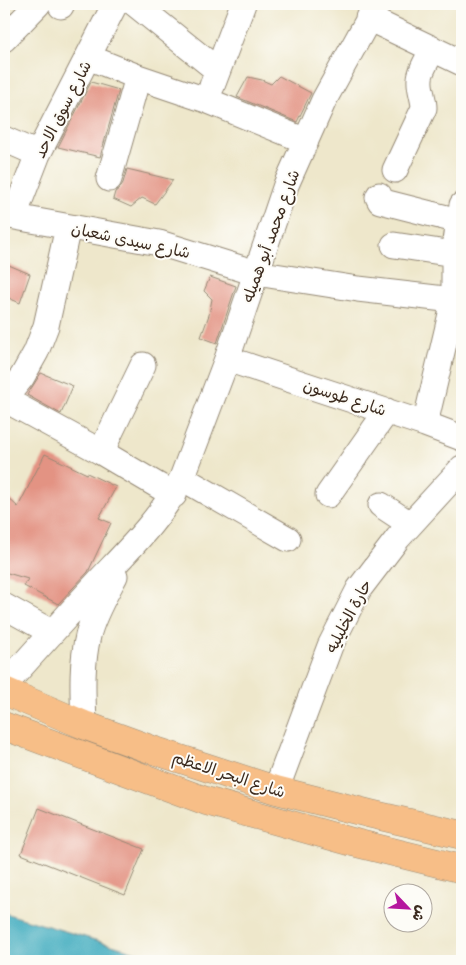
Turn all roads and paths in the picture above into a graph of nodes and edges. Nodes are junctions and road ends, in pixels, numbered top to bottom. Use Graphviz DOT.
graph roads {
  1 [pos="115,4"];
  2 [pos="134,4"];
  3 [pos="243,4"];
  4 [pos="43,6"];
  5 [pos="373,11"];
  6 [pos="4,40"];
  7 [pos="433,49"];
  8 [pos="88,58"];
  9 [pos="462,63"];
  10 [pos="217,70"];
  11 [pos="138,77"];
  12 [pos="206,100"];
  13 [pos="4,138"];
  14 [pos="306,141"];
  15 [pos="38,154"];
  16 [pos="395,170"];
  17 [pos="109,179"];
  18 [pos="379,195"];
  19 [pos="460,213"];
  20 [pos="9,215"];
  21 [pos="68,227"];
  22 [pos="394,245"];
  23 [pos="454,254"];
  24 [pos="256,273"];
  25 [pos="458,301"];
  26 [pos="227,359"];
  27 [pos="143,365"];
  28 [pos="4,399"];
  29 [pos="387,411"];
  30 [pos="425,424"];
  31 [pos="462,438"];
  32 [pos="101,452"];
  33 [pos="459,475"];
  34 [pos="178,486"];
  35 [pos="328,495"];
  36 [pos="381,505"];
  37 [pos="410,524"];
  38 [pos="288,539"];
  39 [pos="127,551"];
  40 [pos="4,606"];
  41 [pos="52,632"];
  42 [pos="4,686"];
  43 [pos="4,691"];
  44 [pos="84,725"];
  45 [pos="4,726"];
  46 [pos="276,790"];
  47 [pos="462,835"];
  48 [pos="462,868"];
  1 -- 8 [label="street, شارع سوق الاحد"];
  2 -- 10 [label="street"];
  3 -- 10 [label="street"];
  4 -- 6 [label="street"];
  5 -- 7 [label="street"];
  5 -- 14 [label="street, شارع محمد أبو هميله"];
  7 -- 9 [label="street"];
  7 -- 16 [label="street"];
  8 -- 11 [label="street"];
  8 -- 15 [label="street, شارع سوق الاحد"];
  10 -- 12 [label="street"];
  11 -- 12 [label="street"];
  11 -- 17 [label="street"];
  12 -- 14 [label="street"];
  13 -- 15 [label="street"];
  14 -- 24 [label="street, شارع محمد أبو هميله"];
  15 -- 20 [label="street, شارع سوق الاحد"];
  18 -- 19 [label="street"];
  19 -- 23 [label="street"];
  20 -- 21 [label="street, شارع سيدى شعبان"];
  21 -- 24 [label="street, شارع سيدى شعبان"];
  21 -- 28 [label="street"];
  22 -- 23 [label="street"];
  23 -- 25 [label="street"];
  24 -- 25 [label="street, شارع سيدى شعبان"];
  24 -- 26 [label="street, شارع محمد أبو هميله"];
  25 -- 30 [label="street"];
  26 -- 29 [label="street, شارع طوسون"];
  26 -- 34 [label="street, شارع محمد أبو هميله"];
  27 -- 32 [label="street"];
  28 -- 32 [label="street"];
  29 -- 30 [label="street, شارع طوسون"];
  29 -- 35 [label="street"];
  30 -- 31 [label="street, شارع طوسون"];
  32 -- 34 [label="street"];
  33 -- 37 [label="street, حارة الخليليه"];
  34 -- 38 [label="street"];
  34 -- 39 [label="street, شارع محمد أبو هميله"];
  36 -- 37 [label="street"];
  37 -- 46 [label="street, حارة الخليليه"];
  39 -- 41 [label="street, شارع محمد أبو هميله"];
  39 -- 44 [label="street, شارع محمد أبو هميله"];
  40 -- 41 [label="street"];
  41 -- 42 [label="street, شارع محمد أبو هميله"];
  43 -- 44 [label="main road, شارع البحر الاعظم"];
  44 -- 46 [label="main road, شارع البحر الاعظم"];
  45 -- 48 [label="main road, شارع البحر الاعظم"];
  46 -- 47 [label="main road, شارع البحر الاعظم"];
}
